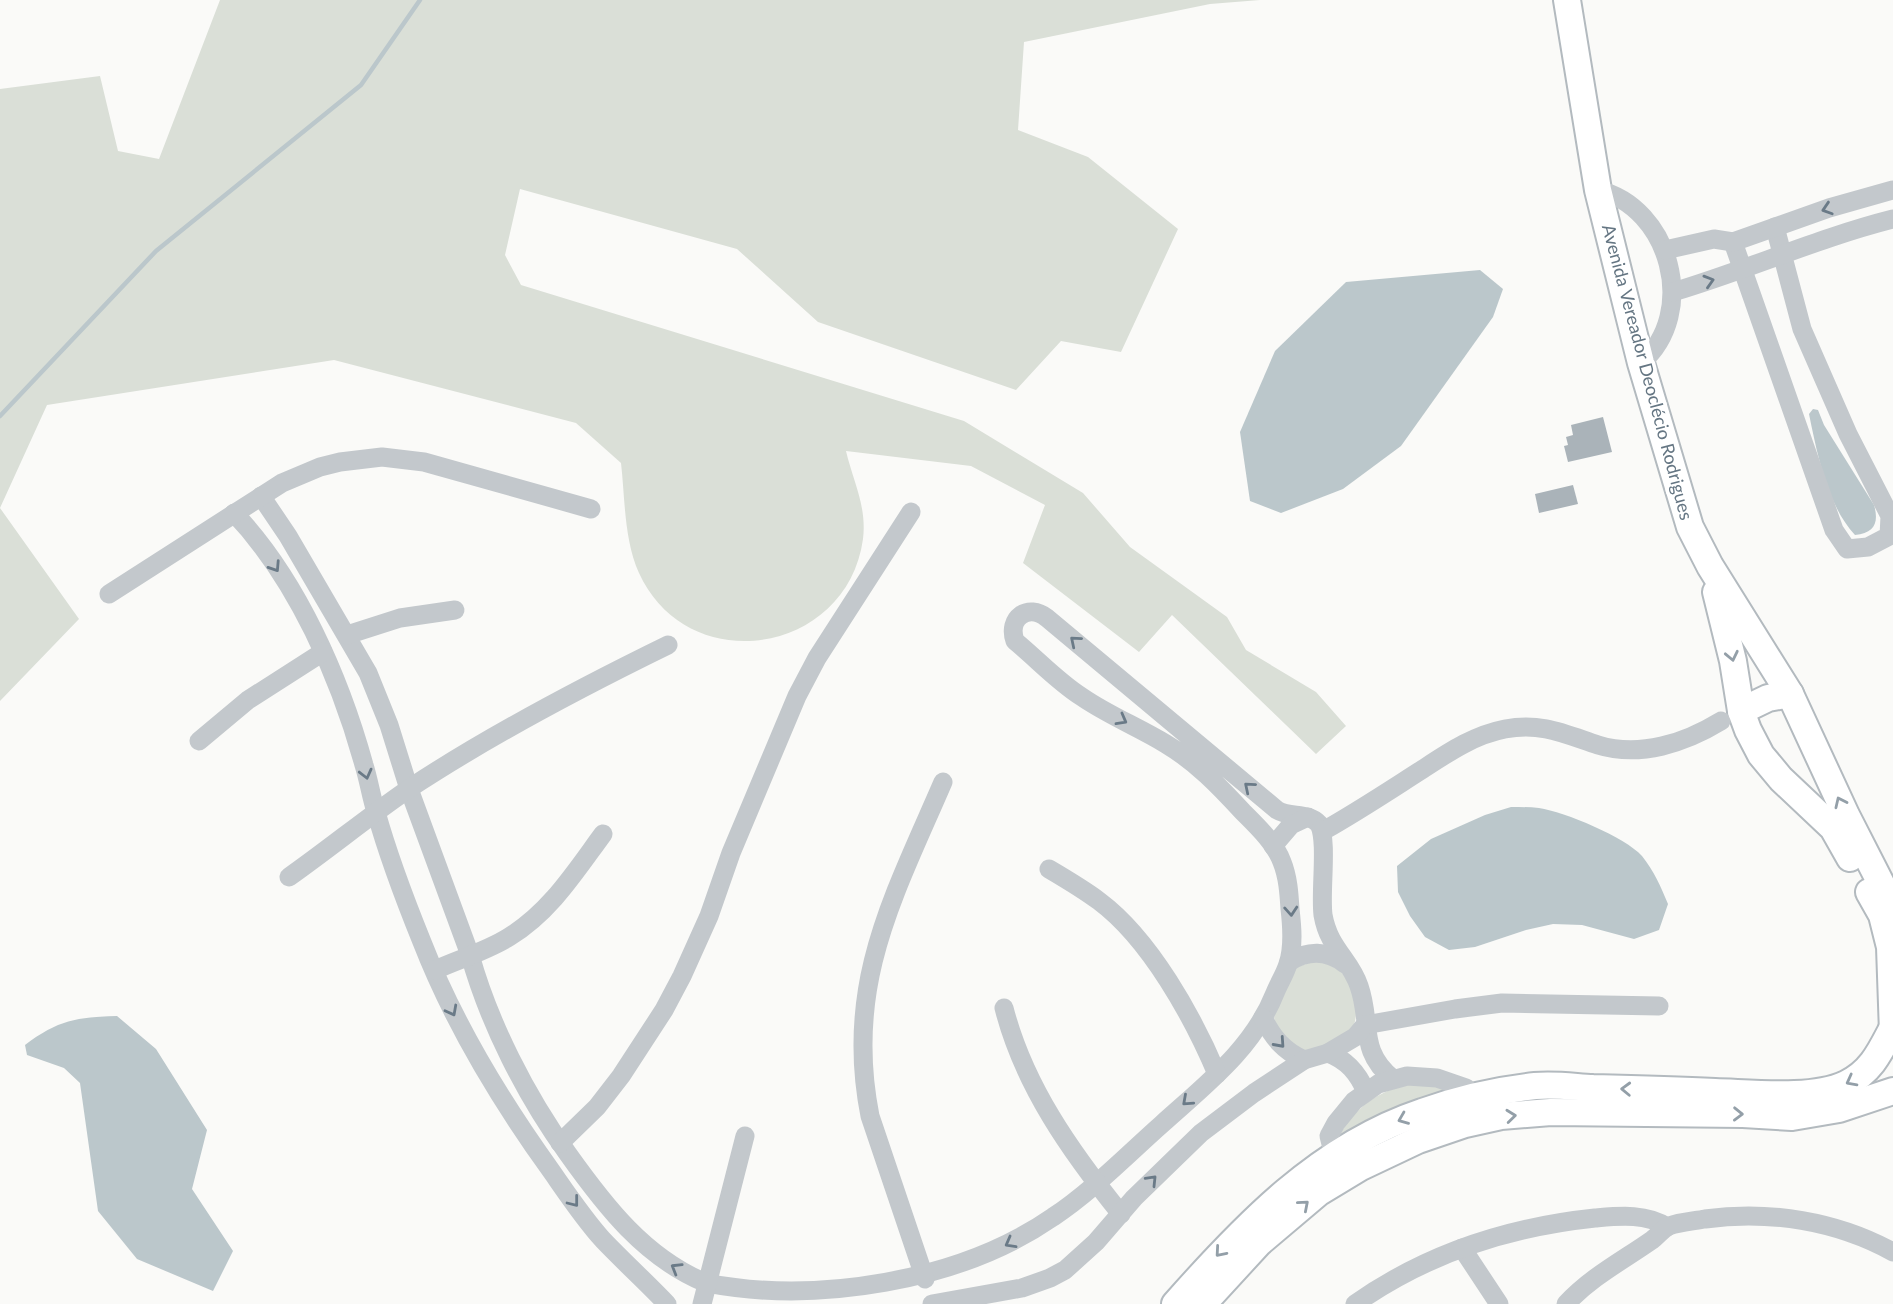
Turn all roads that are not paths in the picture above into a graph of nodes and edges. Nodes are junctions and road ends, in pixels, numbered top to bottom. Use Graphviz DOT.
graph roads {
  1 [pos="1567,0"];
  2 [pos="1598,190"];
  3 [pos="1893,190"];
  4 [pos="1893,219"];
  5 [pos="1774,227"];
  6 [pos="1733,242"];
  7 [pos="1665,250"];
  8 [pos="1782,254"];
  9 [pos="1744,268"];
  10 [pos="1672,292"];
  11 [pos="1641,363"];
  12 [pos="261,496"];
  13 [pos="591,509"];
  14 [pos="911,512"];
  15 [pos="234,513"];
  16 [pos="1891,535"];
  17 [pos="1710,566"];
  18 [pos="109,594"];
  19 [pos="455,610"];
  20 [pos="346,635"];
  21 [pos="668,645"];
  22 [pos="323,652"];
  23 [pos="1790,694"];
  24 [pos="1731,716"];
  25 [pos="199,741"];
  26 [pos="943,782"];
  27 [pos="409,789"];
  28 [pos="376,813"];
  29 [pos="1308,817"];
  30 [pos="1323,831"];
  31 [pos="603,834"];
  32 [pos="1273,846"];
  33 [pos="1049,869"];
  34 [pos="289,877"];
  35 [pos="1893,907"];
  36 [pos="470,954"];
  37 [pos="1289,962"];
  38 [pos="1346,964"];
  39 [pos="435,970"];
  40 [pos="1659,1006"];
  41 [pos="1004,1008"];
  42 [pos="1263,1018"];
  43 [pos="1892,1021"];
  44 [pos="1365,1025"];
  45 [pos="1328,1053"];
  46 [pos="1304,1060"];
  47 [pos="1217,1074"];
  48 [pos="1393,1079"];
  49 [pos="1893,1091"];
  50 [pos="1366,1092"];
  51 [pos="1472,1098"];
  52 [pos="1465,1124"];
  53 [pos="746,1136"];
  54 [pos="560,1143"];
  55 [pos="1338,1152"];
  56 [pos="1361,1167"];
  57 [pos="1095,1182"];
  58 [pos="1121,1214"];
  59 [pos="1667,1227"];
  60 [pos="1462,1248"];
  61 [pos="1893,1252"];
  62 [pos="925,1279"];
  63 [pos="706,1283"];
  64 [pos="667,1304"];
  65 [pos="702,1304"];
  66 [pos="932,1304"];
  67 [pos="1175,1304"];
  68 [pos="1203,1304"];
  69 [pos="1355,1304"];
  70 [pos="1499,1304"];
  71 [pos="1566,1304"];
  1 -- 2 [label="street, Avenida Vereador Deoclécio Rodrigues"];
  2 -- 7 [label="street"];
  2 -- 11 [label="street, Avenida Vereador Deoclécio Rodrigues"];
  3 -- 5 [label="street, one-way"];
  4 -- 8 [label="street"];
  5 -- 6 [label="street"];
  5 -- 8 [label="street"];
  6 -- 7 [label="street"];
  6 -- 9 [label="street"];
  7 -- 10 [label="street"];
  8 -- 9 [label="street"];
  8 -- 16 [label="street"];
  10 -- 9 [label="street, one-way"];
  9 -- 16 [label="street"];
  10 -- 11 [label="street"];
  11 -- 17 [label="street, Avenida Vereador Deoclécio Rodrigues"];
  12 -- 13 [label="street"];
  12 -- 15 [label="street"];
  12 -- 20 [label="street"];
  14 -- 54 [label="street"];
  15 -- 18 [label="street"];
  15 -- 22 [label="street, one-way"];
  17 -- 23 [label="street, Avenida Vereador Deoclécio Rodrigues"];
  17 -- 24 [label="street, one-way"];
  19 -- 20 [label="street"];
  20 -- 27 [label="street"];
  21 -- 27 [label="street"];
  22 -- 25 [label="street"];
  22 -- 28 [label="street, one-way"];
  23 -- 24 [label="street"];
  35 -- 23 [label="street, Avenida Vereador Deoclécio Rodrigues, one-way"];
  24 -- 30 [label="street"];
  24 -- 43 [label="street"];
  26 -- 62 [label="street"];
  27 -- 28 [label="street"];
  27 -- 36 [label="street"];
  28 -- 34 [label="street"];
  28 -- 39 [label="street"];
  29 -- 30 [label="street"];
  29 -- 32 [label="street"];
  29 -- 32 [label="street, one-way"];
  30 -- 38 [label="street"];
  31 -- 36 [label="street"];
  32 -- 37 [label="street, one-way"];
  33 -- 47 [label="street"];
  36 -- 39 [label="street"];
  36 -- 54 [label="street"];
  37 -- 38 [label="street"];
  37 -- 42 [label="street"];
  38 -- 44 [label="street"];
  39 -- 64 [label="street, one-way"];
  40 -- 44 [label="street"];
  41 -- 57 [label="street"];
  42 -- 46 [label="street, one-way"];
  42 -- 47 [label="street"];
  43 -- 51 [label="street, one-way"];
  44 -- 45 [label="street"];
  44 -- 48 [label="street"];
  45 -- 46 [label="street"];
  45 -- 50 [label="street"];
  58 -- 46 [label="street, one-way"];
  47 -- 57 [label="street, one-way"];
  48 -- 50 [label="street"];
  48 -- 51 [label="street"];
  52 -- 49 [label="street, one-way"];
  50 -- 55 [label="street"];
  51 -- 52 [label="street"];
  51 -- 55 [label="street, one-way"];
  52 -- 56 [label="street"];
  53 -- 63 [label="street"];
  63 -- 54 [label="street, one-way"];
  55 -- 56 [label="street"];
  55 -- 67 [label="street, one-way"];
  68 -- 56 [label="street, one-way"];
  57 -- 58 [label="street"];
  57 -- 62 [label="street, one-way"];
  58 -- 66 [label="street"];
  59 -- 60 [label="street"];
  59 -- 61 [label="street"];
  59 -- 71 [label="street"];
  60 -- 69 [label="street"];
  60 -- 70 [label="street"];
  62 -- 63 [label="street"];
  63 -- 65 [label="street"];
}
